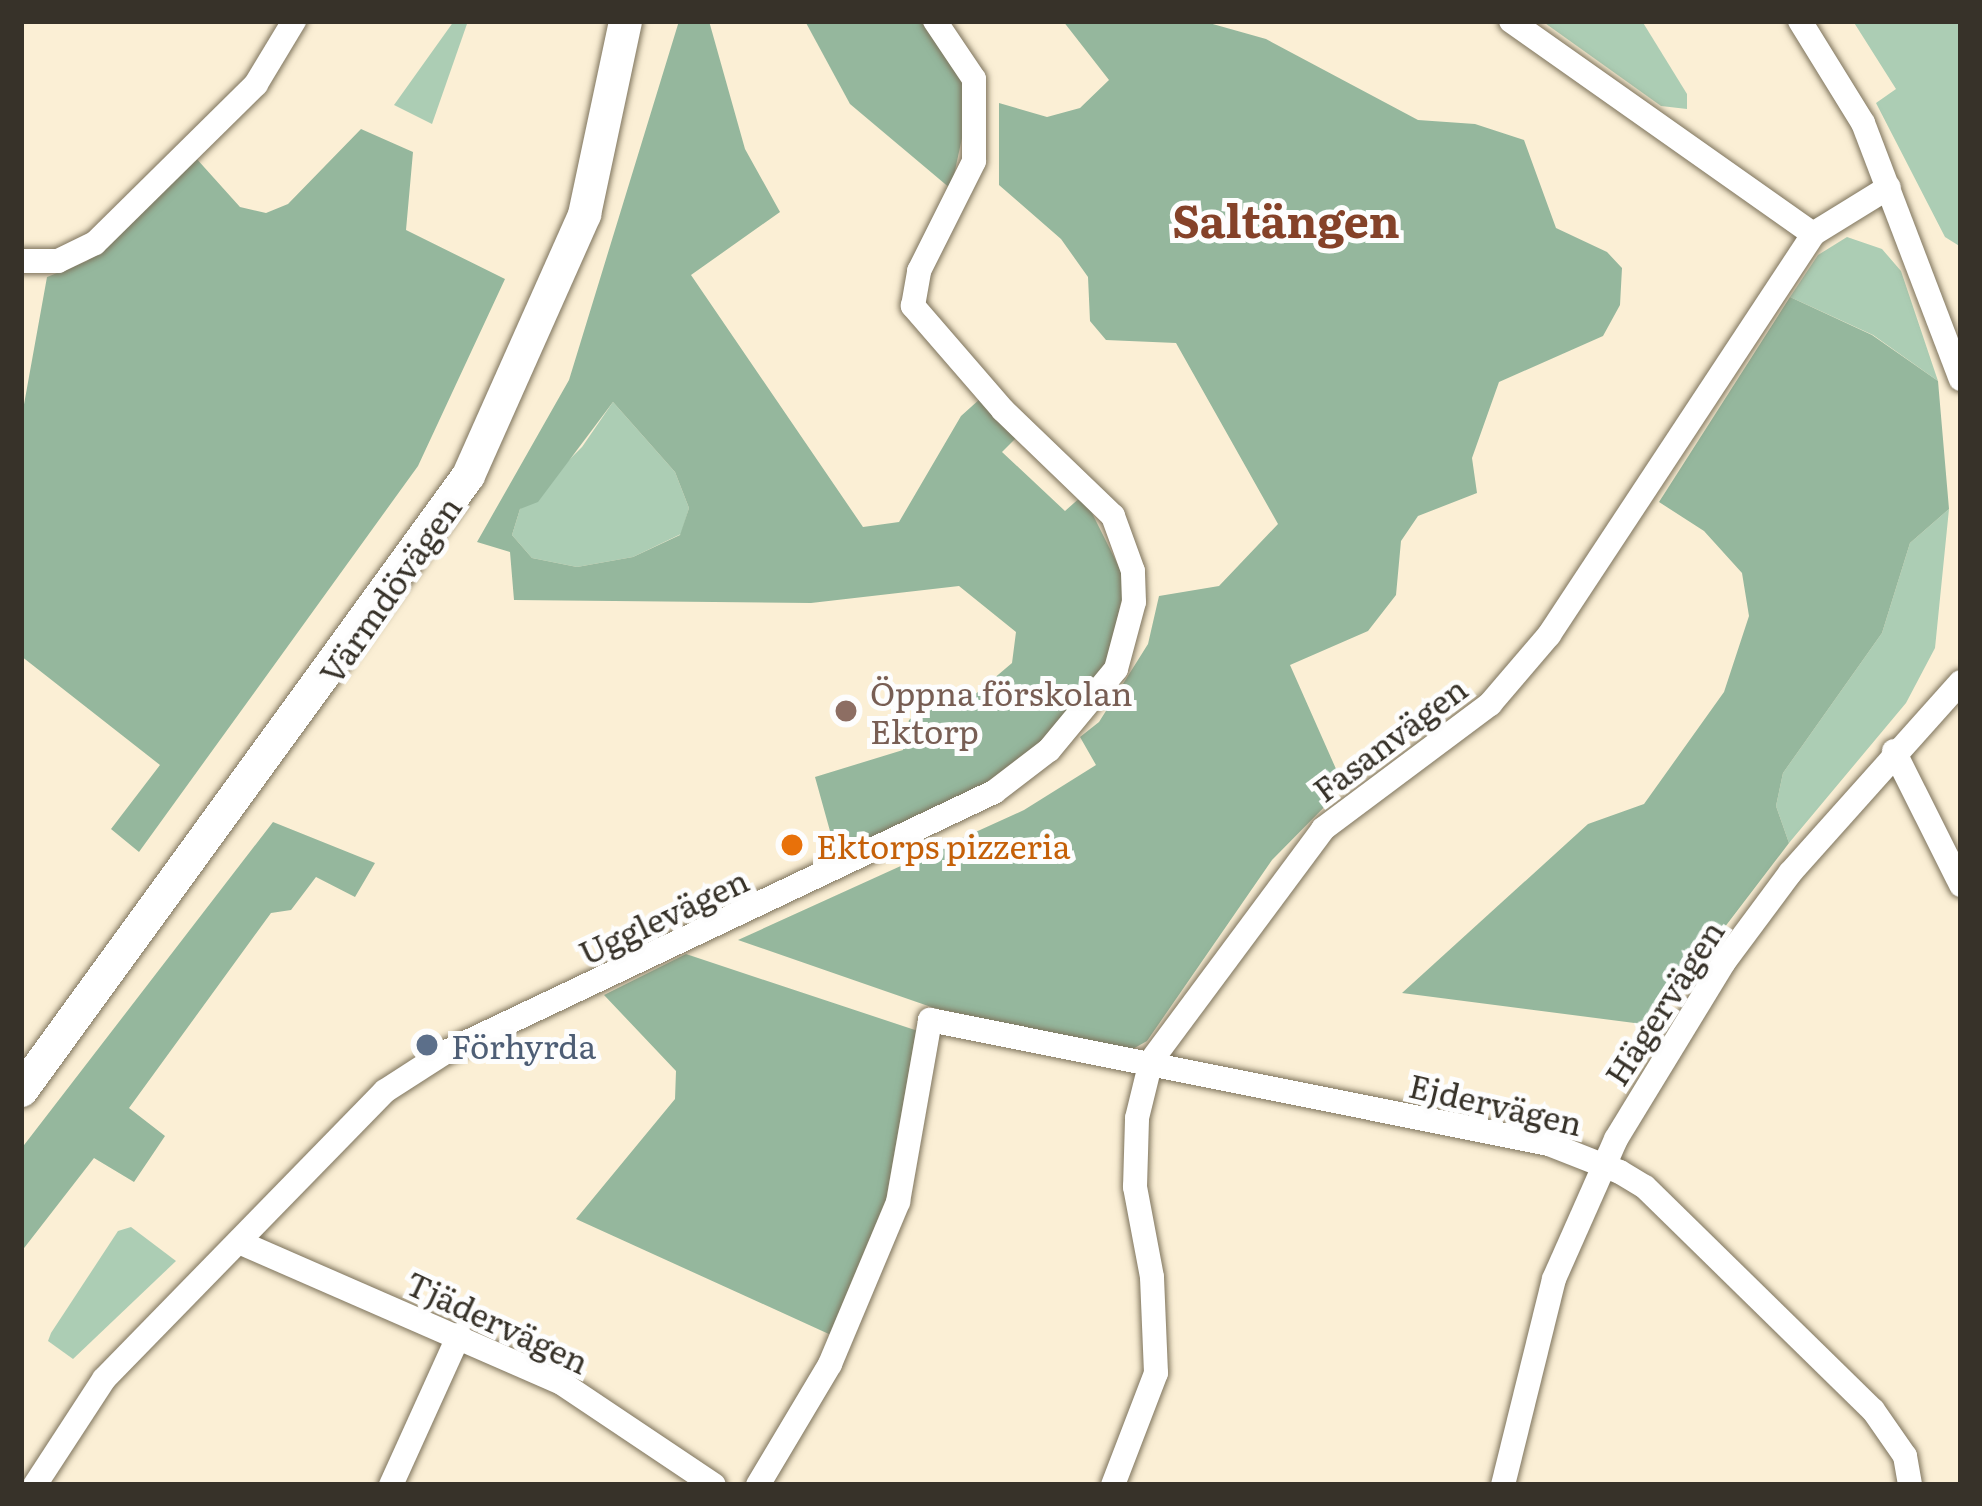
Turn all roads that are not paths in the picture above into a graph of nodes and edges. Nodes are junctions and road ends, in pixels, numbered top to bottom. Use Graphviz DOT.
graph roads {
  1 [pos="294,21"];
  2 [pos="625,21"];
  3 [pos="935,21"];
  4 [pos="1511,21"];
  5 [pos="1800,21"];
  6 [pos="1889,187"];
  7 [pos="1813,234"];
  8 [pos="21,261"];
  9 [pos="1961,379"];
  10 [pos="1961,682"];
  11 [pos="1894,751"];
  12 [pos="1961,885"];
  13 [pos="1151,1061"];
  14 [pos="21,1090"];
  15 [pos="1603,1164"];
  16 [pos="239,1242"];
  17 [pos="459,1335"];
  18 [pos="34,1485"];
  19 [pos="391,1485"];
  20 [pos="714,1485"];
  21 [pos="758,1485"];
  22 [pos="1113,1485"];
  23 [pos="1503,1485"];
  24 [pos="1910,1485"];
  1 -- 8 [label="street"];
  2 -- 14 [label="main road, Värmdövägen"];
  3 -- 16 [label="street, Ugglevägen"];
  4 -- 7 [label="street"];
  5 -- 6 [label="street"];
  6 -- 7 [label="street, Fasanvägen"];
  6 -- 9 [label="street"];
  7 -- 13 [label="street, Fasanvägen"];
  10 -- 11 [label="street, Hägervägen"];
  11 -- 12 [label="street"];
  11 -- 15 [label="street, Hägervägen"];
  13 -- 15 [label="street, Ejdervägen"];
  13 -- 21 [label="street, Ejdervägen"];
  13 -- 22 [label="street, Fasanvägen"];
  15 -- 23 [label="street, Hägervägen"];
  15 -- 24 [label="street, Ejdervägen"];
  16 -- 17 [label="street, Tjädervägen"];
  16 -- 18 [label="street, Ugglevägen"];
  17 -- 19 [label="street"];
  17 -- 20 [label="street, Tjädervägen"];
}
